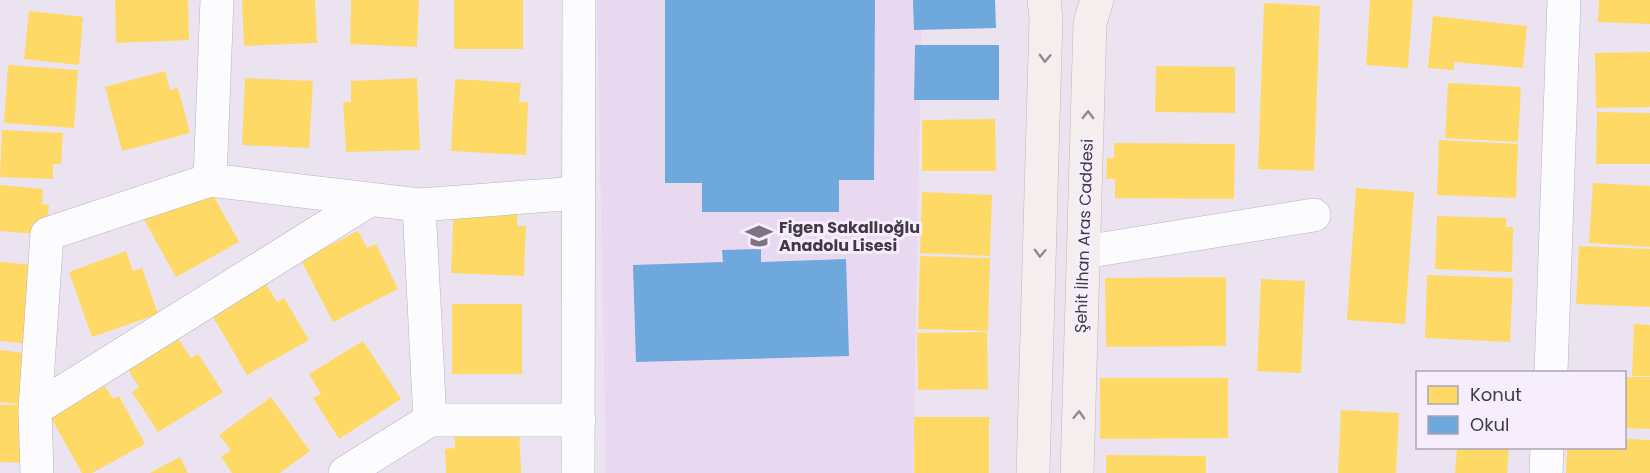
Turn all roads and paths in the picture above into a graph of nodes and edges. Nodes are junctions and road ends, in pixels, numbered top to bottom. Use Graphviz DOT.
graph roads {
  1 [pos="217,0"];
  2 [pos="579,0"];
  3 [pos="1044,0"];
  4 [pos="1097,0"];
  5 [pos="1564,0"];
  6 [pos="210,180"];
  7 [pos="579,194"];
  8 [pos="371,199"];
  9 [pos="420,205"];
  10 [pos="1314,215"];
  11 [pos="1084,252"];
  12 [pos="1551,371"];
  13 [pos="35,409"];
  14 [pos="430,420"];
  15 [pos="579,420"];
  16 [pos="1547,449"];
  17 [pos="37,473"];
  18 [pos="345,473"];
  19 [pos="579,473"];
  20 [pos="1033,473"];
  21 [pos="1077,473"];
  22 [pos="1546,473"];
  1 -- 6 [label="street"];
  2 -- 7 [label="street"];
  3 -- 20 [label="main road, one-way"];
  11 -- 4 [label="main road, Şehit İlhan Aras Caddesi, one-way"];
  5 -- 12 [label="street"];
  6 -- 8 [label="street"];
  6 -- 13 [label="street"];
  7 -- 9 [label="street"];
  7 -- 15 [label="street"];
  8 -- 9 [label="street"];
  8 -- 13 [label="street"];
  9 -- 14 [label="street"];
  10 -- 11 [label="street"];
  21 -- 11 [label="main road, Şehit İlhan Aras Caddesi, one-way"];
  13 -- 17 [label="street"];
  14 -- 15 [label="street"];
  14 -- 18 [label="street"];
  15 -- 19 [label="street"];
  16 -- 22 [label="street"];
}
